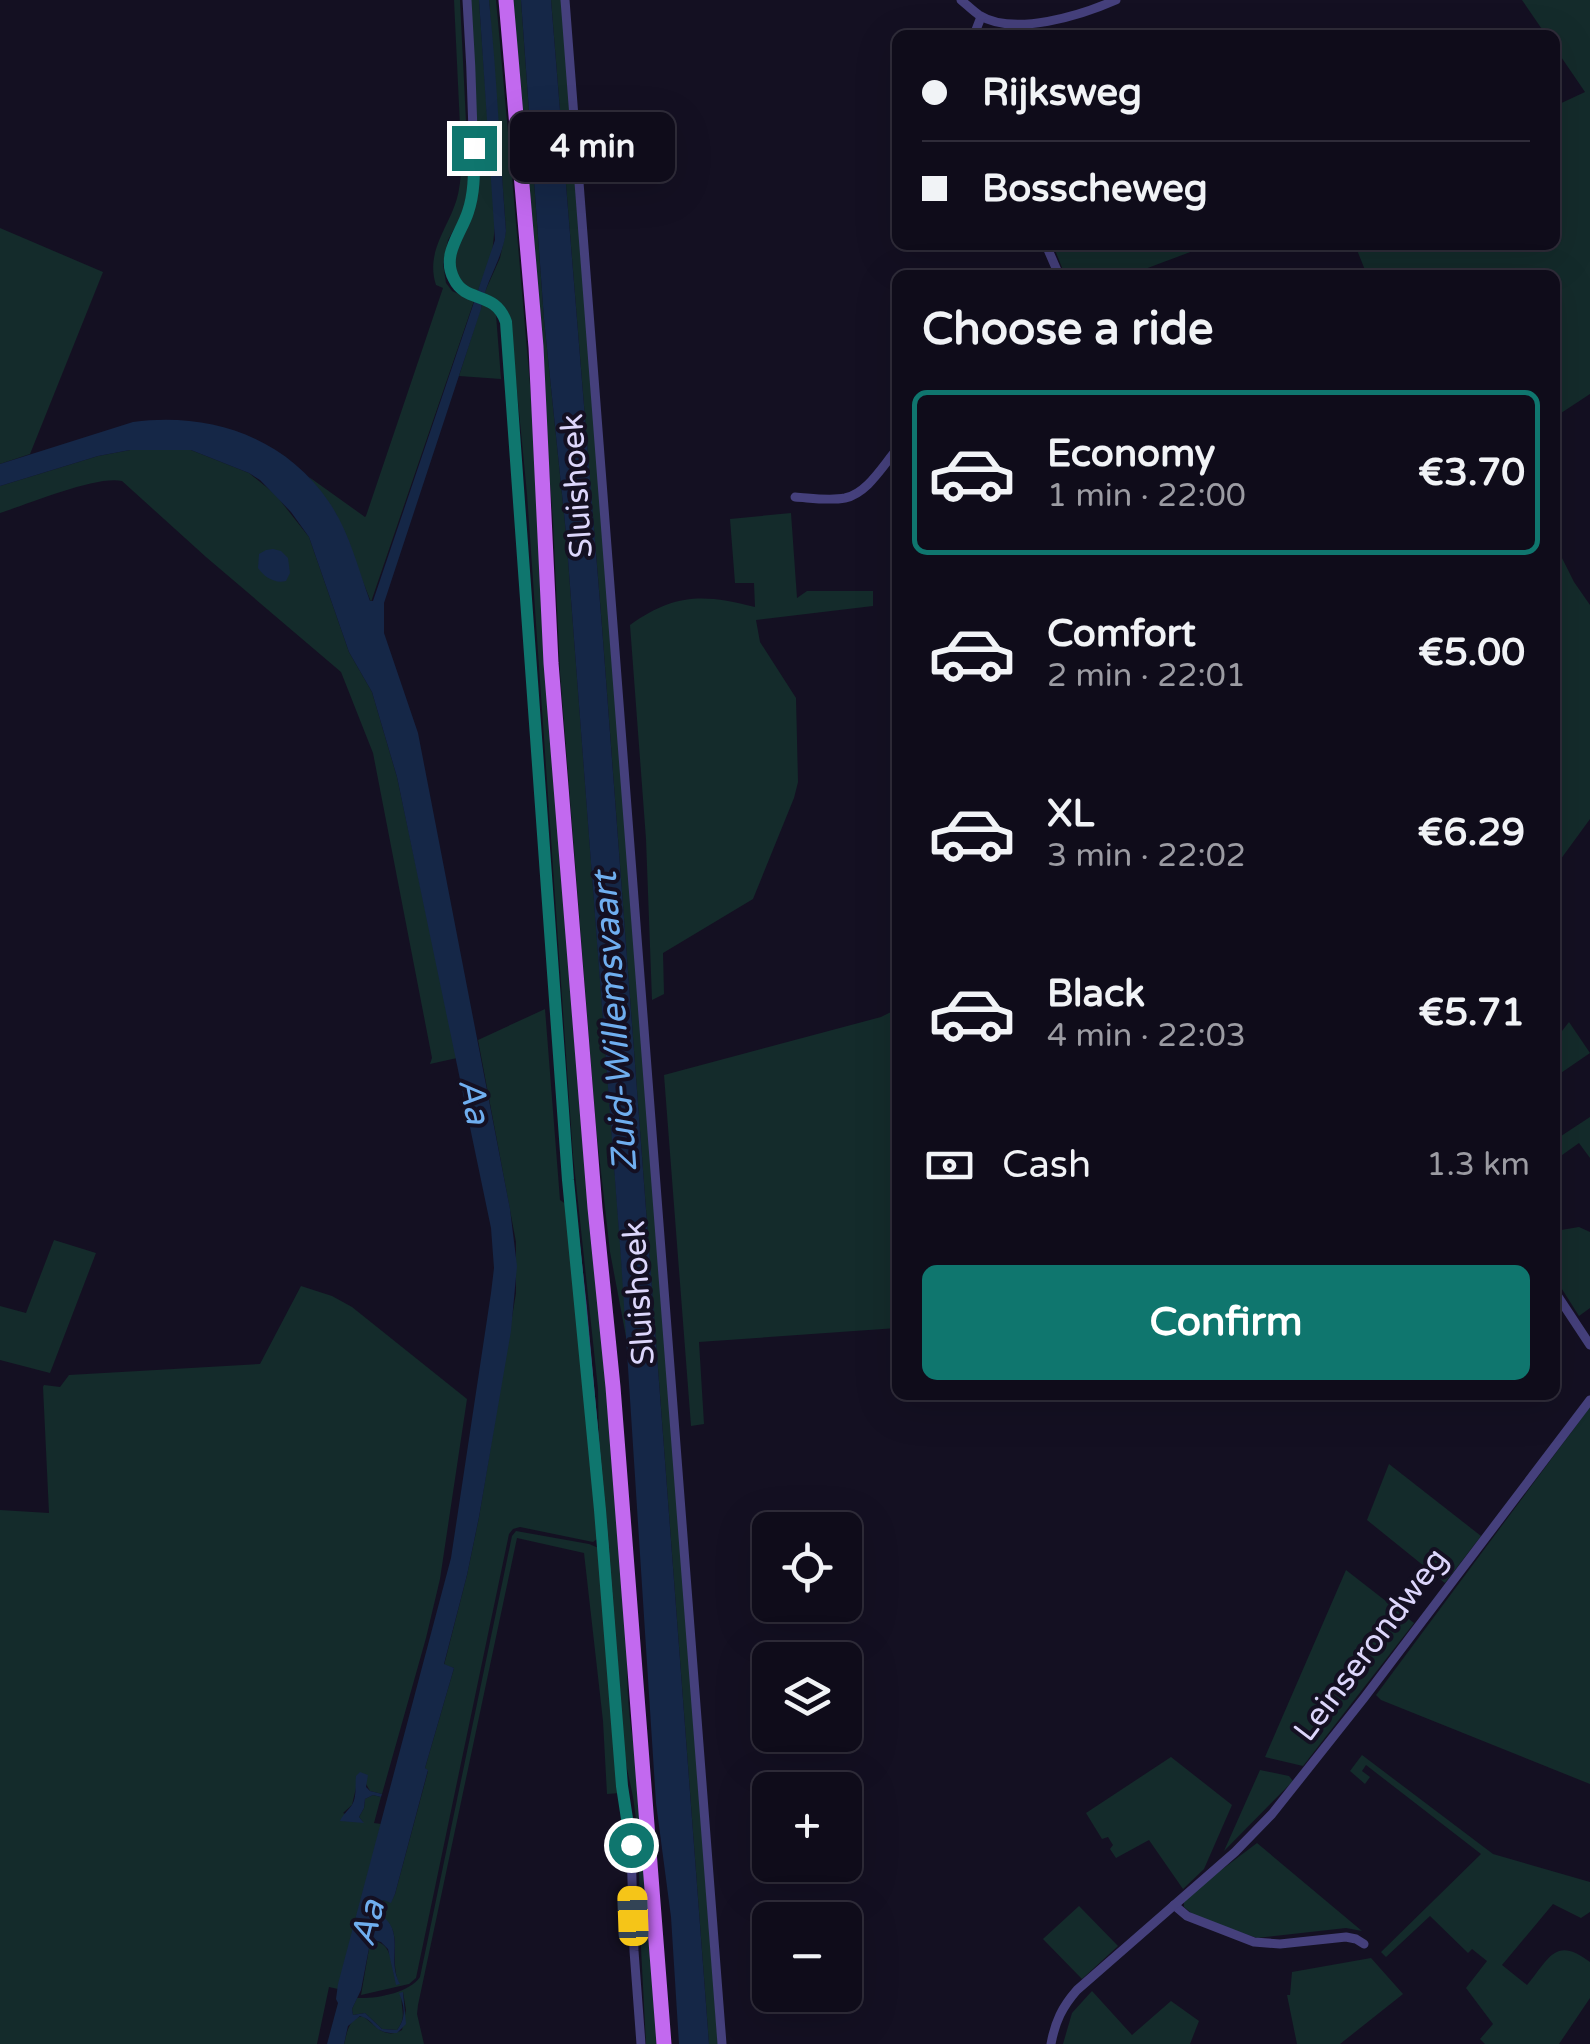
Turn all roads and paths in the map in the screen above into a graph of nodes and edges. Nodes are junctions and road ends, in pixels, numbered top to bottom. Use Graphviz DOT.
graph roads {
  1 [pos="467,0"];
  2 [pos="506,0"];
  3 [pos="565,0"];
  4 [pos="961,0"];
  5 [pos="1116,0"];
  6 [pos="982,17"];
  7 [pos="976,30"];
  8 [pos="892,456"];
  9 [pos="795,498"];
  10 [pos="1560,1300"];
  11 [pos="1590,1345"];
  12 [pos="1590,1400"];
  13 [pos="1174,1904"];
  14 [pos="1364,1944"];
  15 [pos="641,2044"];
  16 [pos="664,2044"];
  17 [pos="722,2044"];
  18 [pos="1051,2044"];
  1 -- 15 [label="street"];
  2 -- 16 [label="main road"];
  3 -- 17 [label="street, Sluishoek"];
  4 -- 6 [label="street"];
  5 -- 6 [label="street"];
  6 -- 7 [label="street"];
  8 -- 9 [label="street"];
  10 -- 11 [label="street"];
  12 -- 13 [label="street, Leinserondweg"];
  13 -- 14 [label="street"];
  13 -- 18 [label="street, Leinserondweg"];
}
